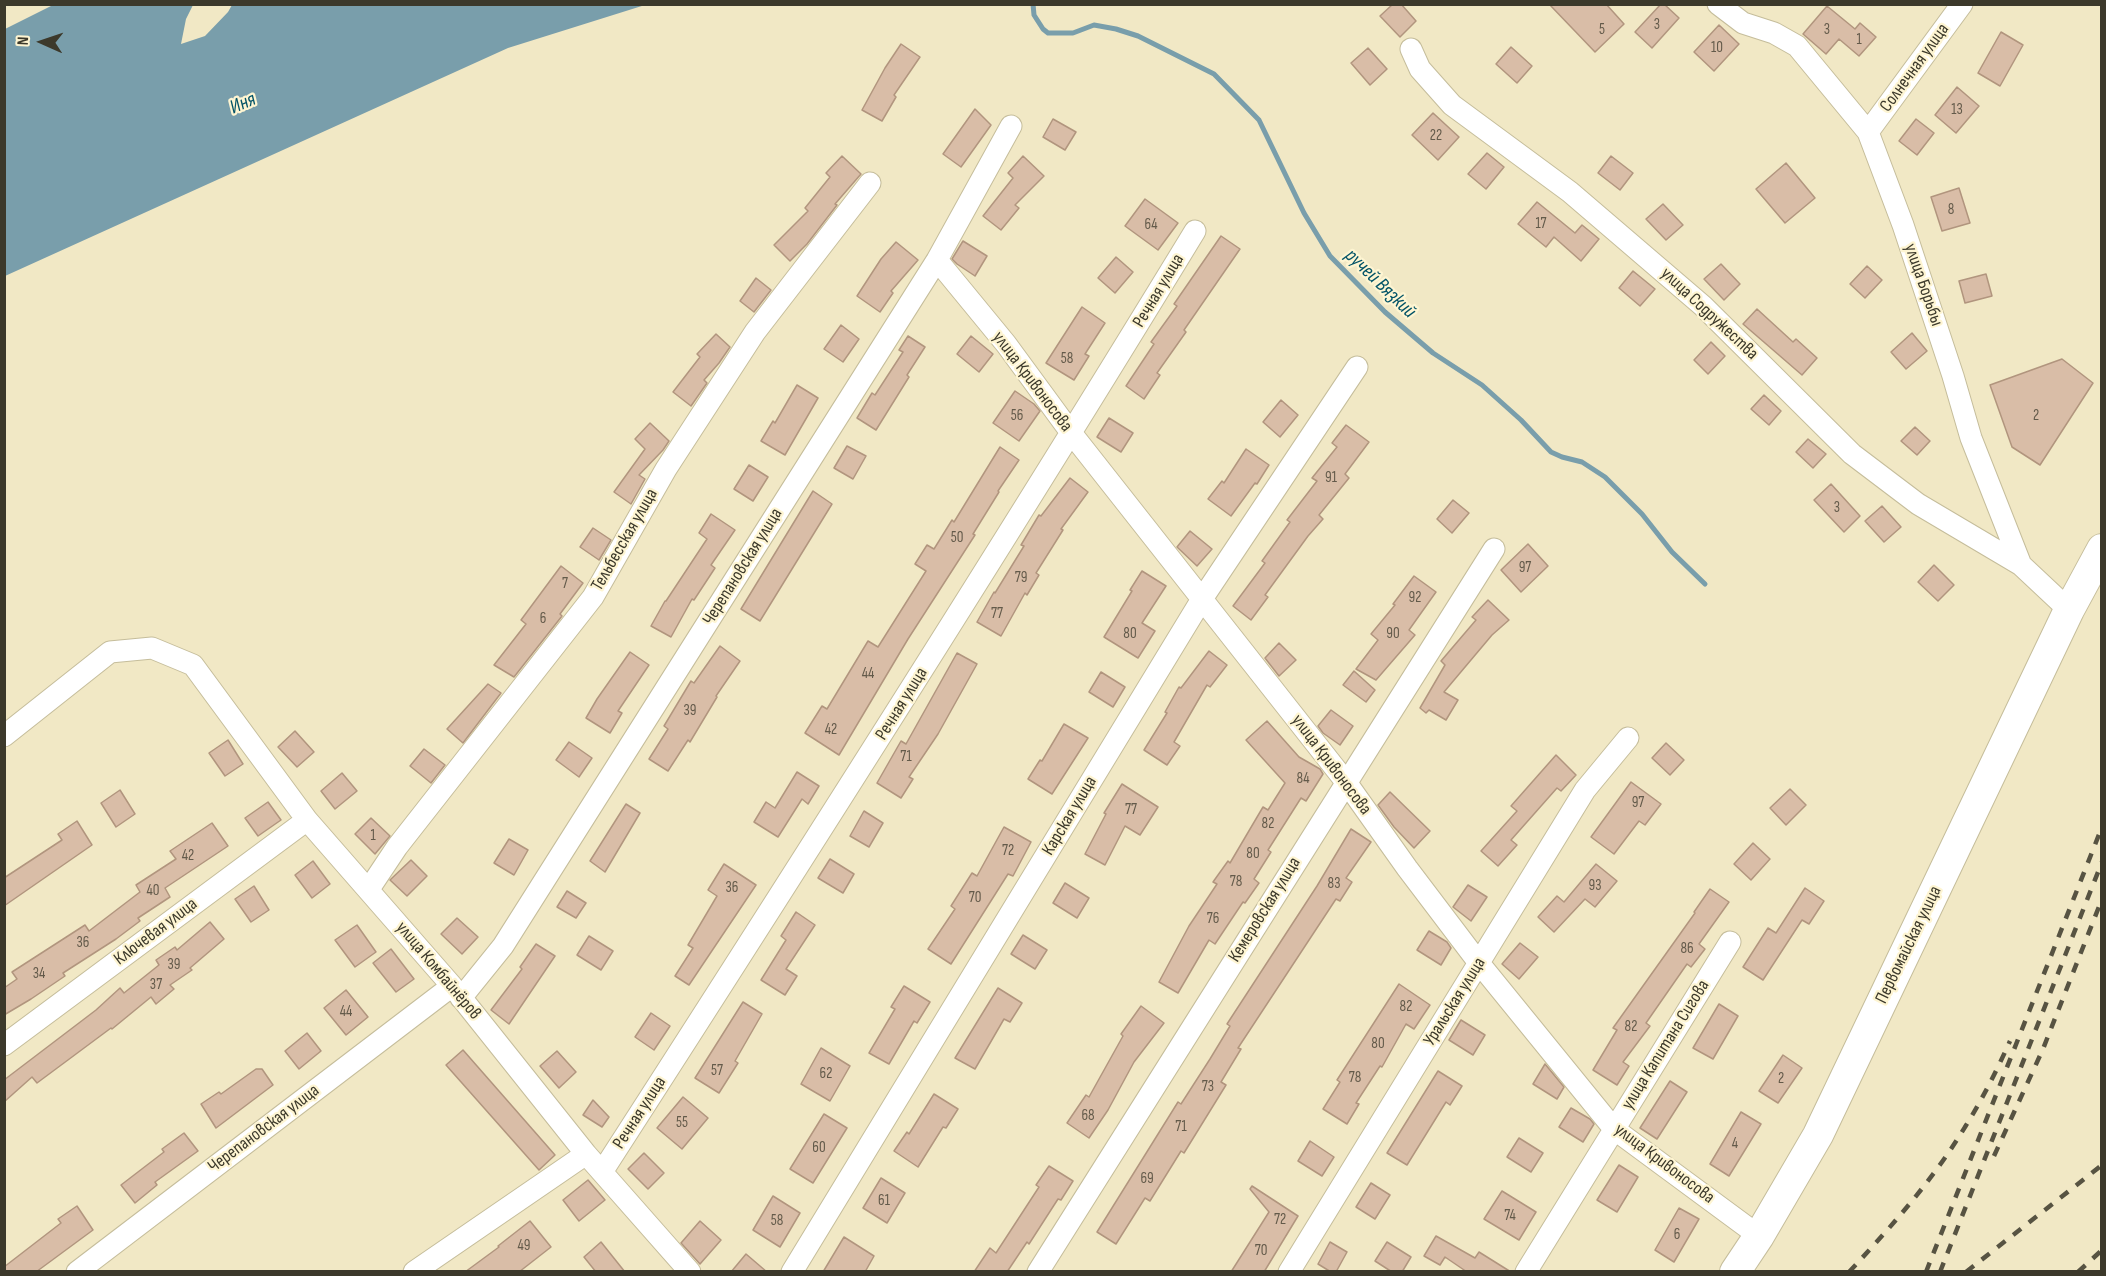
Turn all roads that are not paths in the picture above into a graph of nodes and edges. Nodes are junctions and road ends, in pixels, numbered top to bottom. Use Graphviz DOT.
graph roads {
  1 [pos="1718,4"];
  2 [pos="1962,4"];
  3 [pos="1411,49"];
  4 [pos="1011,126"];
  5 [pos="1868,132"];
  6 [pos="870,183"];
  7 [pos="1195,231"];
  8 [pos="938,260"];
  9 [pos="1357,367"];
  10 [pos="1072,434"];
  11 [pos="1494,549"];
  12 [pos="2102,549"];
  13 [pos="2021,565"];
  14 [pos="1202,600"];
  15 [pos="2069,610"];
  16 [pos="4,736"];
  17 [pos="1628,738"];
  18 [pos="1346,783"];
  19 [pos="307,819"];
  20 [pos="369,889"];
  21 [pos="1730,942"];
  22 [pos="1479,963"];
  23 [pos="457,992"];
  24 [pos="4,1046"];
  25 [pos="1614,1129"];
  26 [pos="586,1154"];
  27 [pos="602,1172"];
  28 [pos="1759,1236"];
  29 [pos="77,1272"];
  30 [pos="414,1272"];
  31 [pos="690,1272"];
  32 [pos="792,1272"];
  33 [pos="1038,1272"];
  34 [pos="1289,1272"];
  35 [pos="1526,1272"];
  36 [pos="1735,1272"];
  1 -- 5 [label="street, улица Борьбы"];
  2 -- 5 [label="street, Солнечная улица"];
  3 -- 13 [label="street, улица Содружества"];
  4 -- 8 [label="street, Черепановская улица"];
  5 -- 13 [label="street, улица Борьбы"];
  6 -- 20 [label="street, Тельбесская улица"];
  7 -- 10 [label="street, Речная улица"];
  8 -- 10 [label="street, улица Кривоносова"];
  8 -- 23 [label="street, Черепановская улица"];
  9 -- 14 [label="street, Карская улица"];
  10 -- 14 [label="street, улица Кривоносова"];
  10 -- 27 [label="street, Речная улица"];
  11 -- 18 [label="street, Кемеровская улица"];
  12 -- 15 [label="main road, Первомайская улица"];
  13 -- 15 [label="street, улица Борьбы"];
  14 -- 18 [label="street, улица Кривоносова"];
  14 -- 32 [label="street, Карская улица"];
  15 -- 28 [label="main road, Первомайская улица"];
  16 -- 19 [label="street, улица Комбайнёров"];
  17 -- 22 [label="street, Уральская улица"];
  18 -- 22 [label="street, улица Кривоносова"];
  18 -- 33 [label="street, Кемеровская улица"];
  19 -- 20 [label="street, улица Комбайнёров"];
  19 -- 24 [label="street, Ключевая улица"];
  20 -- 23 [label="street, улица Комбайнёров"];
  21 -- 25 [label="street, улица Капитана Сигова"];
  22 -- 25 [label="street, улица Кривоносова"];
  22 -- 34 [label="street, Уральская улица"];
  23 -- 26 [label="street, улица Комбайнёров"];
  23 -- 29 [label="street, Черепановская улица"];
  25 -- 28 [label="street, улица Кривоносова"];
  25 -- 35 [label="street, улица Капитана Сигова"];
  26 -- 27 [label="street, улица Комбайнёров"];
  26 -- 30 [label="street, Речная улица"];
  27 -- 31 [label="street, улица Комбайнёров"];
  28 -- 36 [label="main road, Первомайская улица"];
}
